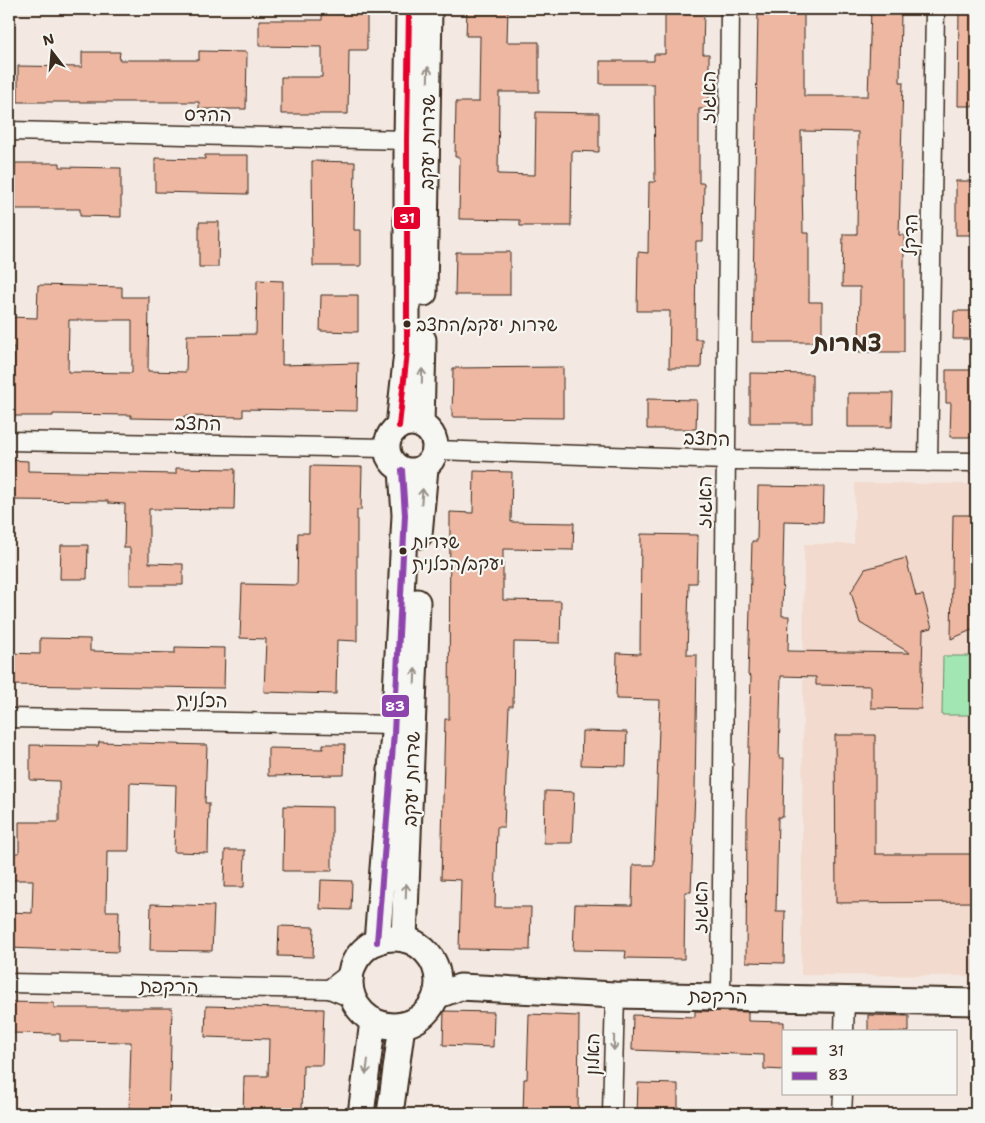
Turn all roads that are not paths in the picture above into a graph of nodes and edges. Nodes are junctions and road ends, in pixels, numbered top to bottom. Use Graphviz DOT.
graph roads {
  1 [pos="409,9"];
  2 [pos="429,9"];
  3 [pos="730,9"];
  4 [pos="934,9"];
  5 [pos="9,131"];
  6 [pos="407,140"];
  7 [pos="410,426"];
  8 [pos="9,441"];
  9 [pos="387,448"];
  10 [pos="726,460"];
  11 [pos="928,462"];
  12 [pos="976,462"];
  13 [pos="421,463"];
  14 [pos="9,718"];
  15 [pos="394,725"];
  16 [pos="404,940"];
  17 [pos="377,942"];
  18 [pos="351,972"];
  19 [pos="9,983"];
  20 [pos="436,985"];
  21 [pos="329,989"];
  22 [pos="615,994"];
  23 [pos="721,996"];
  24 [pos="354,999"];
  25 [pos="845,999"];
  26 [pos="976,1002"];
  27 [pos="373,1020"];
  28 [pos="402,1025"];
  29 [pos="844,1030"];
  30 [pos="843,1096"];
  31 [pos="361,1114"];
  32 [pos="390,1114"];
  33 [pos="612,1114"];
  34 [pos="842,1114"];
  1 -- 6 [label="street, שדרות יעקב"];
  7 -- 2 [label="street, שדרות יעקב, one-way"];
  3 -- 10 [label="street, האגוז"];
  4 -- 11 [label="street, הדקל"];
  5 -- 6 [label="street, ההדס"];
  6 -- 7 [label="street, שדרות יעקב"];
  7 -- 9 [label="street"];
  7 -- 13 [label="street"];
  8 -- 9 [label="street, החצב"];
  9 -- 13 [label="street"];
  10 -- 11 [label="street, החצב"];
  10 -- 13 [label="street, החצב"];
  10 -- 23 [label="street, האגוז"];
  11 -- 12 [label="street, החצב"];
  13 -- 15 [label="street, שדרות יעקב"];
  16 -- 13 [label="street, שדרות יעקב, one-way"];
  14 -- 15 [label="street, הכלנית"];
  15 -- 17 [label="street, שדרות יעקב"];
  16 -- 17 [label="street"];
  16 -- 20 [label="street"];
  17 -- 18 [label="street"];
  18 -- 21 [label="street"];
  18 -- 24 [label="street"];
  19 -- 21 [label="street, הרקפת"];
  20 -- 22 [label="street, הרקפת"];
  20 -- 28 [label="street"];
  21 -- 24 [label="street, הרקפת"];
  22 -- 23 [label="street, הרקפת"];
  22 -- 33 [label="street, האלון, one-way"];
  23 -- 25 [label="street, הרקפת"];
  24 -- 27 [label="street"];
  25 -- 26 [label="street, הרקפת"];
  25 -- 29 [label="street"];
  27 -- 28 [label="street"];
  27 -- 31 [label="street, one-way"];
  28 -- 32 [label="street"];
  30 -- 34 [label="street"];
}
